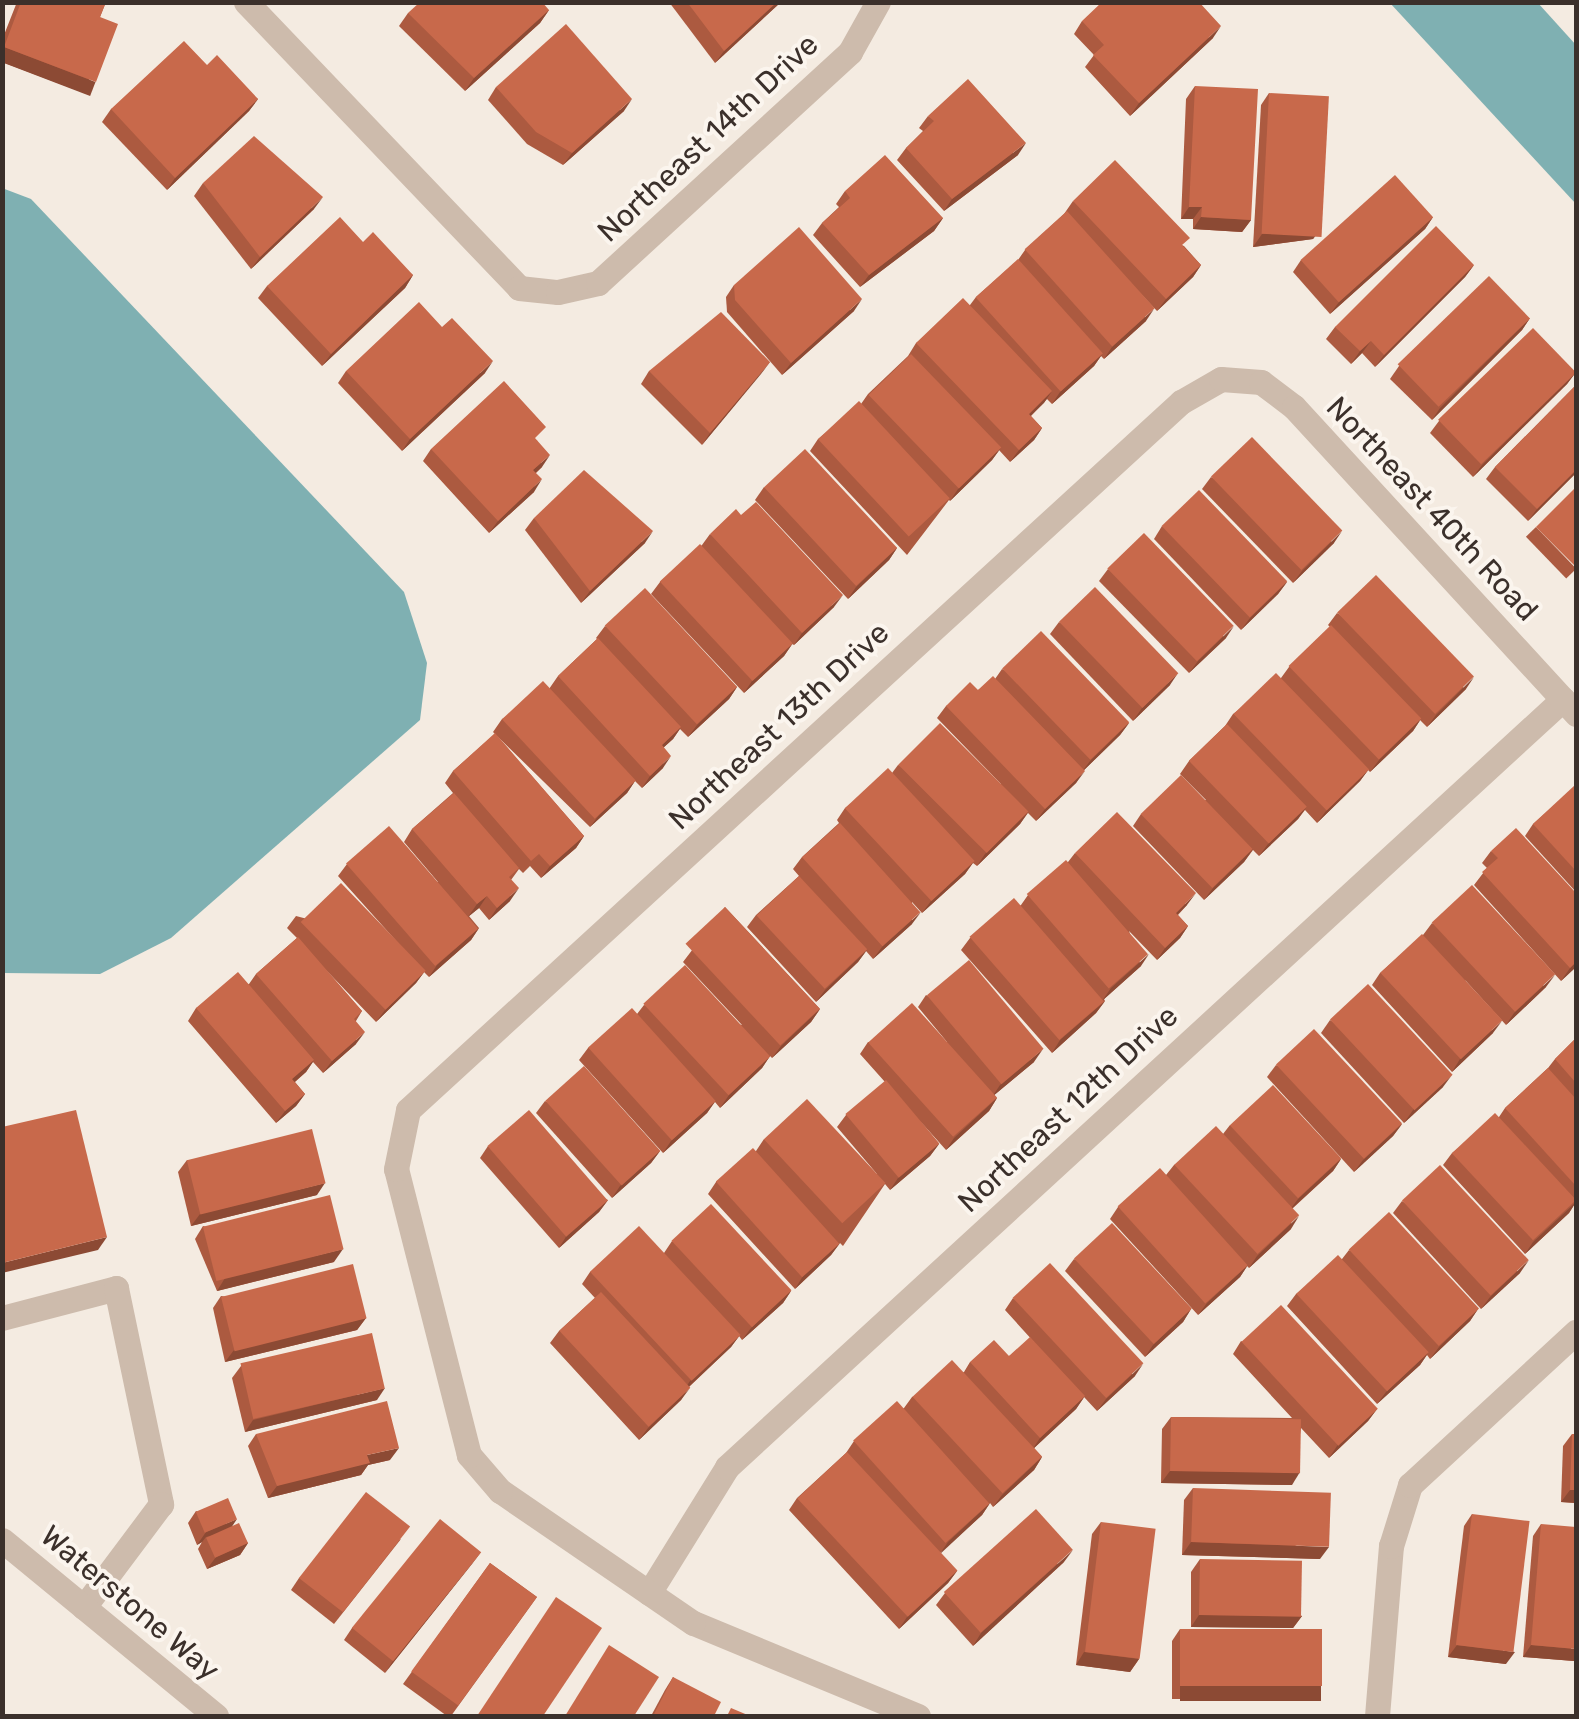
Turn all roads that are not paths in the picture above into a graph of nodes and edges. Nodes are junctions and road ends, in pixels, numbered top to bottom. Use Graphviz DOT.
graph roads {
  1 [pos="246,2"];
  2 [pos="878,2"];
  3 [pos="1221,379"];
  4 [pos="1570,706"];
  5 [pos="2,1318"];
  6 [pos="1576,1332"];
  7 [pos="2,1540"];
  8 [pos="649,1593"];
  9 [pos="84,1607"];
  10 [pos="216,1716"];
  11 [pos="918,1716"];
  12 [pos="1377,1716"];
  1 -- 2 [label="street, Northeast 14th Drive"];
  3 -- 4 [label="street, Northeast 40th Road"];
  3 -- 8 [label="street, Northeast 13th Drive"];
  4 -- 8 [label="street, Northeast 12th Drive"];
  5 -- 9 [label="street"];
  6 -- 12 [label="street"];
  7 -- 9 [label="street, Waterstone Way"];
  8 -- 11 [label="street"];
  9 -- 10 [label="street, Waterstone Way"];
}
